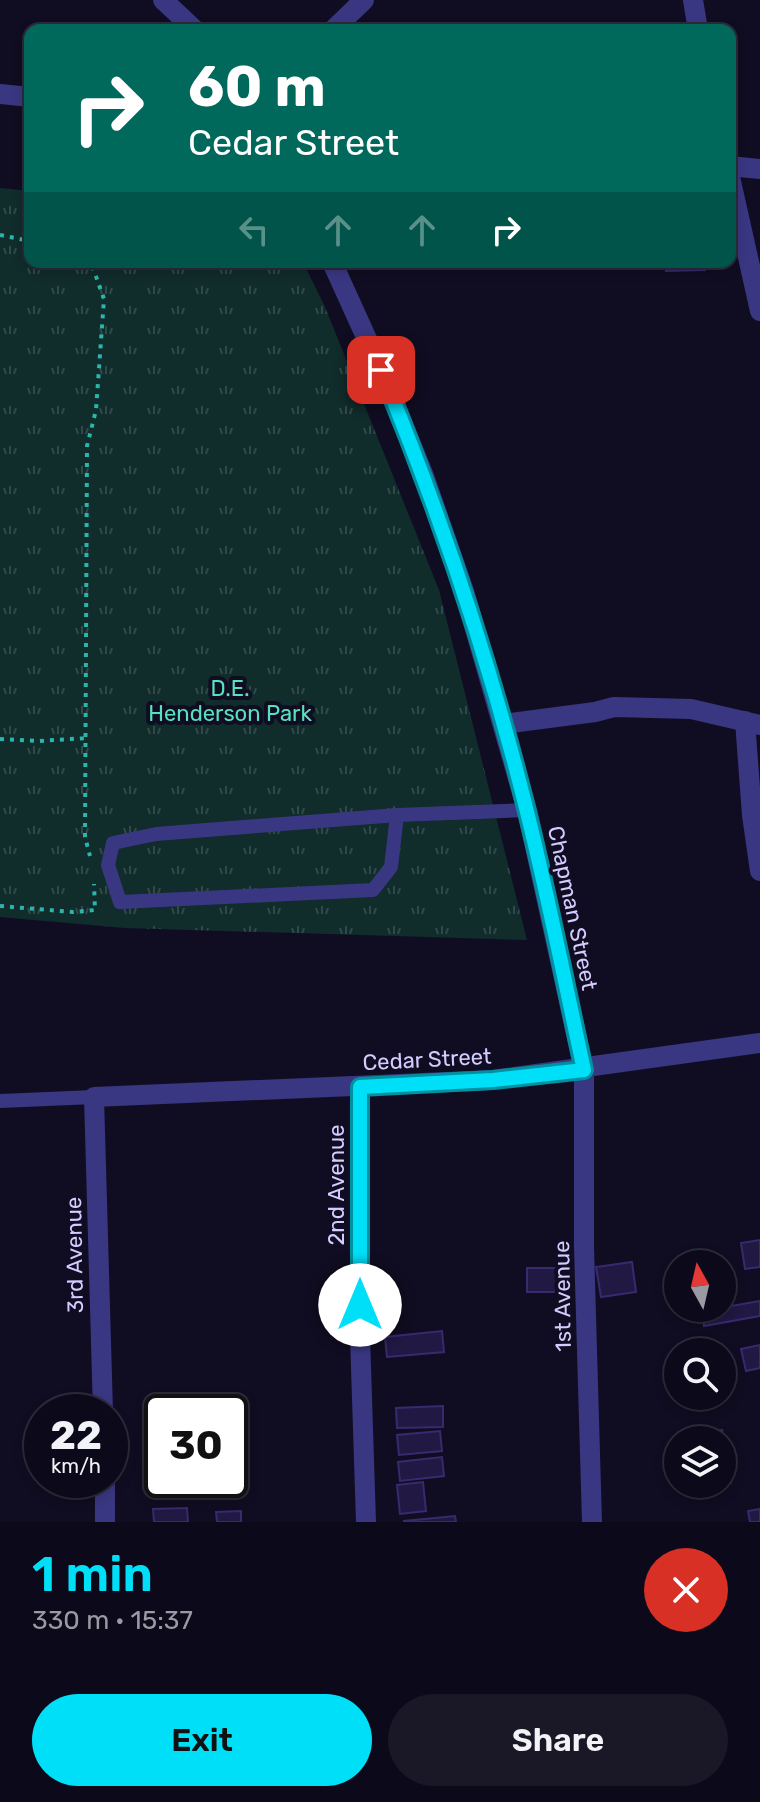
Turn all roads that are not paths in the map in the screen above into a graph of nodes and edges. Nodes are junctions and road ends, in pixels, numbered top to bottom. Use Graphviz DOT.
graph roads {
  1 [pos="163,0"];
  2 [pos="364,0"];
  3 [pos="693,0"];
  4 [pos="189,24"];
  5 [pos="339,24"];
  6 [pos="697,24"];
  7 [pos="0,94"];
  8 [pos="24,96"];
  9 [pos="736,167"];
  10 [pos="760,169"];
  11 [pos="736,204"];
  12 [pos="335,268"];
  13 [pos="760,311"];
  14 [pos="752,723"];
  15 [pos="503,724"];
  16 [pos="527,810"];
  17 [pos="397,815"];
  18 [pos="760,871"];
  19 [pos="760,1043"];
  20 [pos="584,1070"];
  21 [pos="360,1087"];
  22 [pos="94,1097"];
  23 [pos="0,1101"];
  24 [pos="102,1394"];
  25 [pos="105,1498"];
  26 [pos="105,1522"];
  27 [pos="366,1522"];
  28 [pos="592,1522"];
  1 -- 4 [label="street"];
  2 -- 5 [label="street"];
  3 -- 6 [label="street"];
  7 -- 8 [label="street"];
  9 -- 10 [label="street"];
  11 -- 13 [label="street"];
  12 -- 15 [label="street, Chapman Street"];
  14 -- 15 [label="street"];
  14 -- 18 [label="street"];
  15 -- 16 [label="street, Chapman Street"];
  16 -- 17 [label="lane"];
  16 -- 20 [label="street, Chapman Street"];
  17 -- 17 [label="lane"];
  19 -- 20 [label="street, Cedar Street"];
  20 -- 21 [label="street, Cedar Street"];
  20 -- 28 [label="street, 1st Avenue"];
  21 -- 22 [label="street, Cedar Street"];
  21 -- 27 [label="street, 2nd Avenue"];
  22 -- 23 [label="lane"];
  22 -- 24 [label="street, 3rd Avenue"];
  25 -- 26 [label="street"];
}
